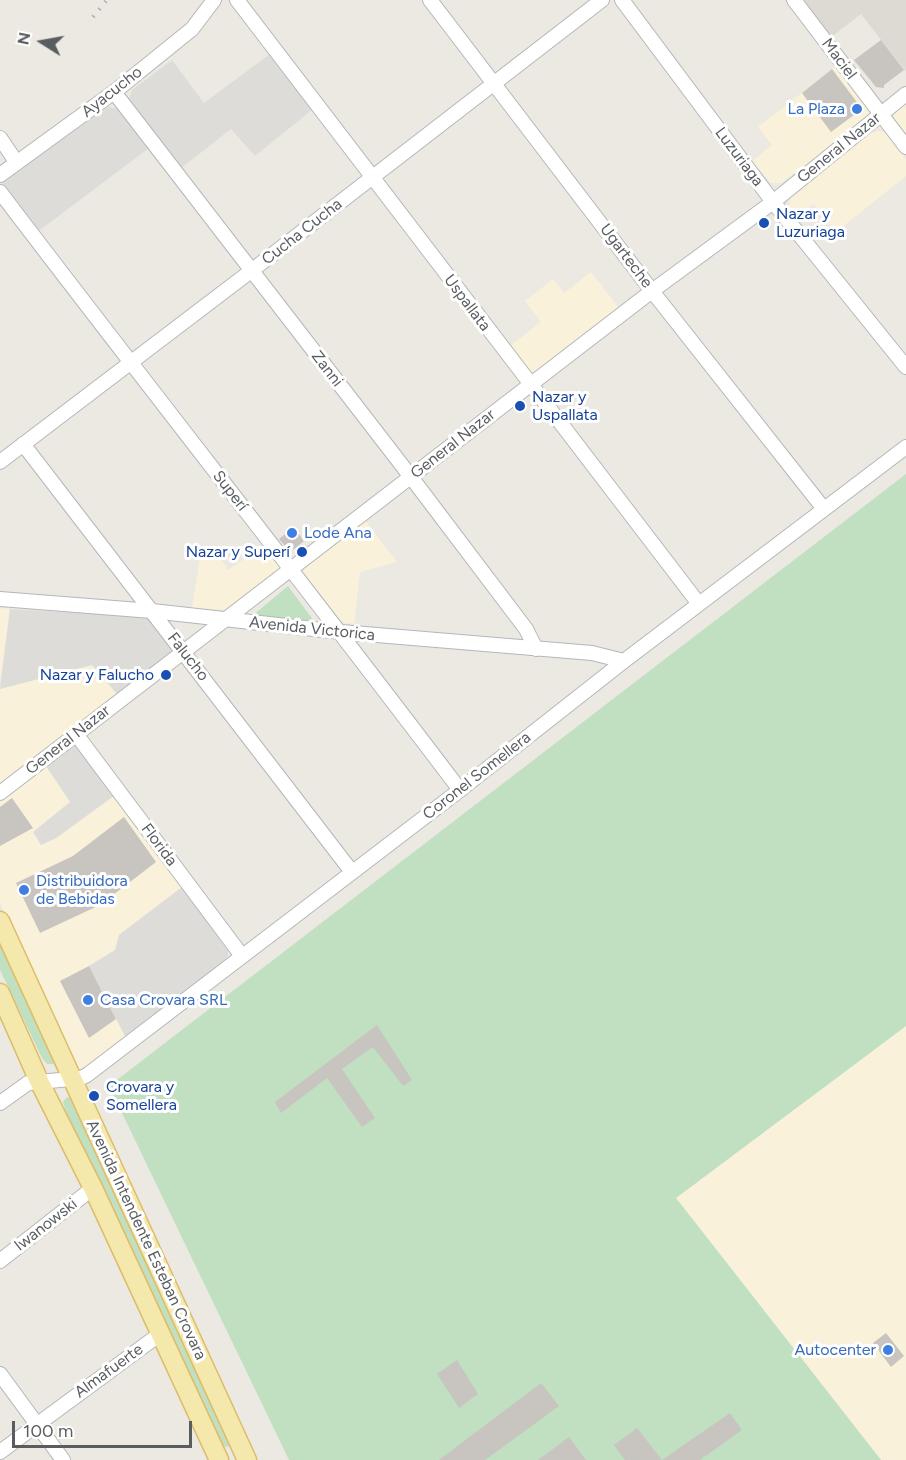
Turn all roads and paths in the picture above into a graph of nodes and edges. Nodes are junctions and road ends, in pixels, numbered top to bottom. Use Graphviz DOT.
graph roads {
  1 [pos="214,0"];
  2 [pos="237,0"];
  3 [pos="430,0"];
  4 [pos="602,0"];
  5 [pos="622,0"];
  6 [pos="794,0"];
  7 [pos="493,83"];
  8 [pos="114,92"];
  9 [pos="906,94"];
  10 [pos="881,114"];
  11 [pos="0,138"];
  12 [pos="906,147"];
  13 [pos="17,163"];
  14 [pos="0,175"];
  15 [pos="372,177"];
  16 [pos="0,192"];
  17 [pos="773,202"];
  18 [pos="251,272"];
  19 [pos="652,291"];
  20 [pos="129,363"];
  21 [pos="906,367"];
  22 [pos="530,385"];
  23 [pos="23,444"];
  24 [pos="906,447"];
  25 [pos="0,462"];
  26 [pos="411,477"];
  27 [pos="824,509"];
  28 [pos="292,569"];
  29 [pos="0,599"];
  30 [pos="699,604"];
  31 [pos="152,611"];
  32 [pos="226,620"];
  33 [pos="341,632"];
  34 [pos="536,649"];
  35 [pos="184,651"];
  36 [pos="624,661"];
  37 [pos="76,734"];
  38 [pos="460,790"];
  39 [pos="0,793"];
  40 [pos="352,872"];
  41 [pos="0,921"];
  42 [pos="242,956"];
  43 [pos="0,993"];
  44 [pos="71,1080"];
  45 [pos="39,1081"];
  46 [pos="0,1102"];
  47 [pos="93,1188"];
  48 [pos="0,1261"];
  49 [pos="160,1334"];
  50 [pos="0,1374"];
  51 [pos="37,1424"];
  52 [pos="0,1452"];
  53 [pos="63,1460"];
  54 [pos="219,1460"];
  55 [pos="247,1460"];
  1 -- 8 [label="street, Ayacucho"];
  2 -- 15 [label="street, Uspallata"];
  3 -- 7 [label="street, Ugarteche"];
  4 -- 7 [label="street, Cucha Cucha"];
  5 -- 17 [label="street, Luzuriaga"];
  6 -- 10 [label="street, Maciel"];
  7 -- 15 [label="street, Cucha Cucha"];
  7 -- 19 [label="street, Ugarteche"];
  8 -- 13 [label="street, Ayacucho"];
  8 -- 18 [label="street, Zanni"];
  9 -- 10 [label="street, General Nazar"];
  10 -- 12 [label="street, Maciel"];
  10 -- 17 [label="street, General Nazar"];
  11 -- 13 [label="street"];
  13 -- 14 [label="street, Ayacucho"];
  15 -- 18 [label="street, Cucha Cucha"];
  15 -- 22 [label="street, Uspallata"];
  16 -- 20 [label="street, Superí"];
  17 -- 19 [label="street, General Nazar"];
  17 -- 21 [label="street, Luzuriaga"];
  18 -- 20 [label="street, Cucha Cucha"];
  18 -- 26 [label="street, Zanni"];
  19 -- 22 [label="street, General Nazar"];
  19 -- 27 [label="street, Ugarteche"];
  20 -- 23 [label="street, Cucha Cucha"];
  20 -- 28 [label="street, Superí"];
  22 -- 26 [label="street, General Nazar"];
  22 -- 30 [label="street, Uspallata"];
  23 -- 25 [label="street, Cucha Cucha"];
  23 -- 31 [label="street, Falucho"];
  24 -- 27 [label="street, Coronel Somellera"];
  26 -- 28 [label="street, General Nazar"];
  26 -- 34 [label="street, Zanni"];
  27 -- 30 [label="street, Coronel Somellera"];
  28 -- 32 [label="street, General Nazar"];
  28 -- 33 [label="street, Superí"];
  29 -- 31 [label="street, Avenida Victorica"];
  30 -- 36 [label="street, Coronel Somellera"];
  31 -- 32 [label="street, Avenida Victorica"];
  31 -- 35 [label="street, Falucho"];
  32 -- 33 [label="street, Avenida Victorica"];
  32 -- 35 [label="street, General Nazar"];
  33 -- 34 [label="street, Avenida Victorica"];
  33 -- 38 [label="street, Superí"];
  34 -- 36 [label="street, Avenida Victorica"];
  35 -- 37 [label="street, General Nazar"];
  35 -- 40 [label="street, Falucho"];
  36 -- 38 [label="street, Coronel Somellera"];
  37 -- 39 [label="street, General Nazar"];
  37 -- 42 [label="street, Florida"];
  38 -- 40 [label="street, Coronel Somellera"];
  40 -- 42 [label="street, Coronel Somellera"];
  41 -- 44 [label="main road, Avenida Intendente Esteban Crovara"];
  42 -- 44 [label="street, Coronel Somellera"];
  43 -- 45 [label="main road, Avenida Intendente Esteban Crovara"];
  44 -- 45 [label="street, Coronel Somellera"];
  44 -- 55 [label="main road, Avenida Intendente Esteban Crovara"];
  45 -- 46 [label="street"];
  45 -- 47 [label="main road, Avenida Intendente Esteban Crovara"];
  47 -- 48 [label="street, Iwanowski"];
  47 -- 49 [label="main road, Avenida Intendente Esteban Crovara"];
  49 -- 51 [label="street, Almafuerte"];
  49 -- 54 [label="main road, Avenida Intendente Esteban Crovara"];
  50 -- 51 [label="street"];
  51 -- 52 [label="street, Almafuerte"];
  51 -- 53 [label="street"];
}
